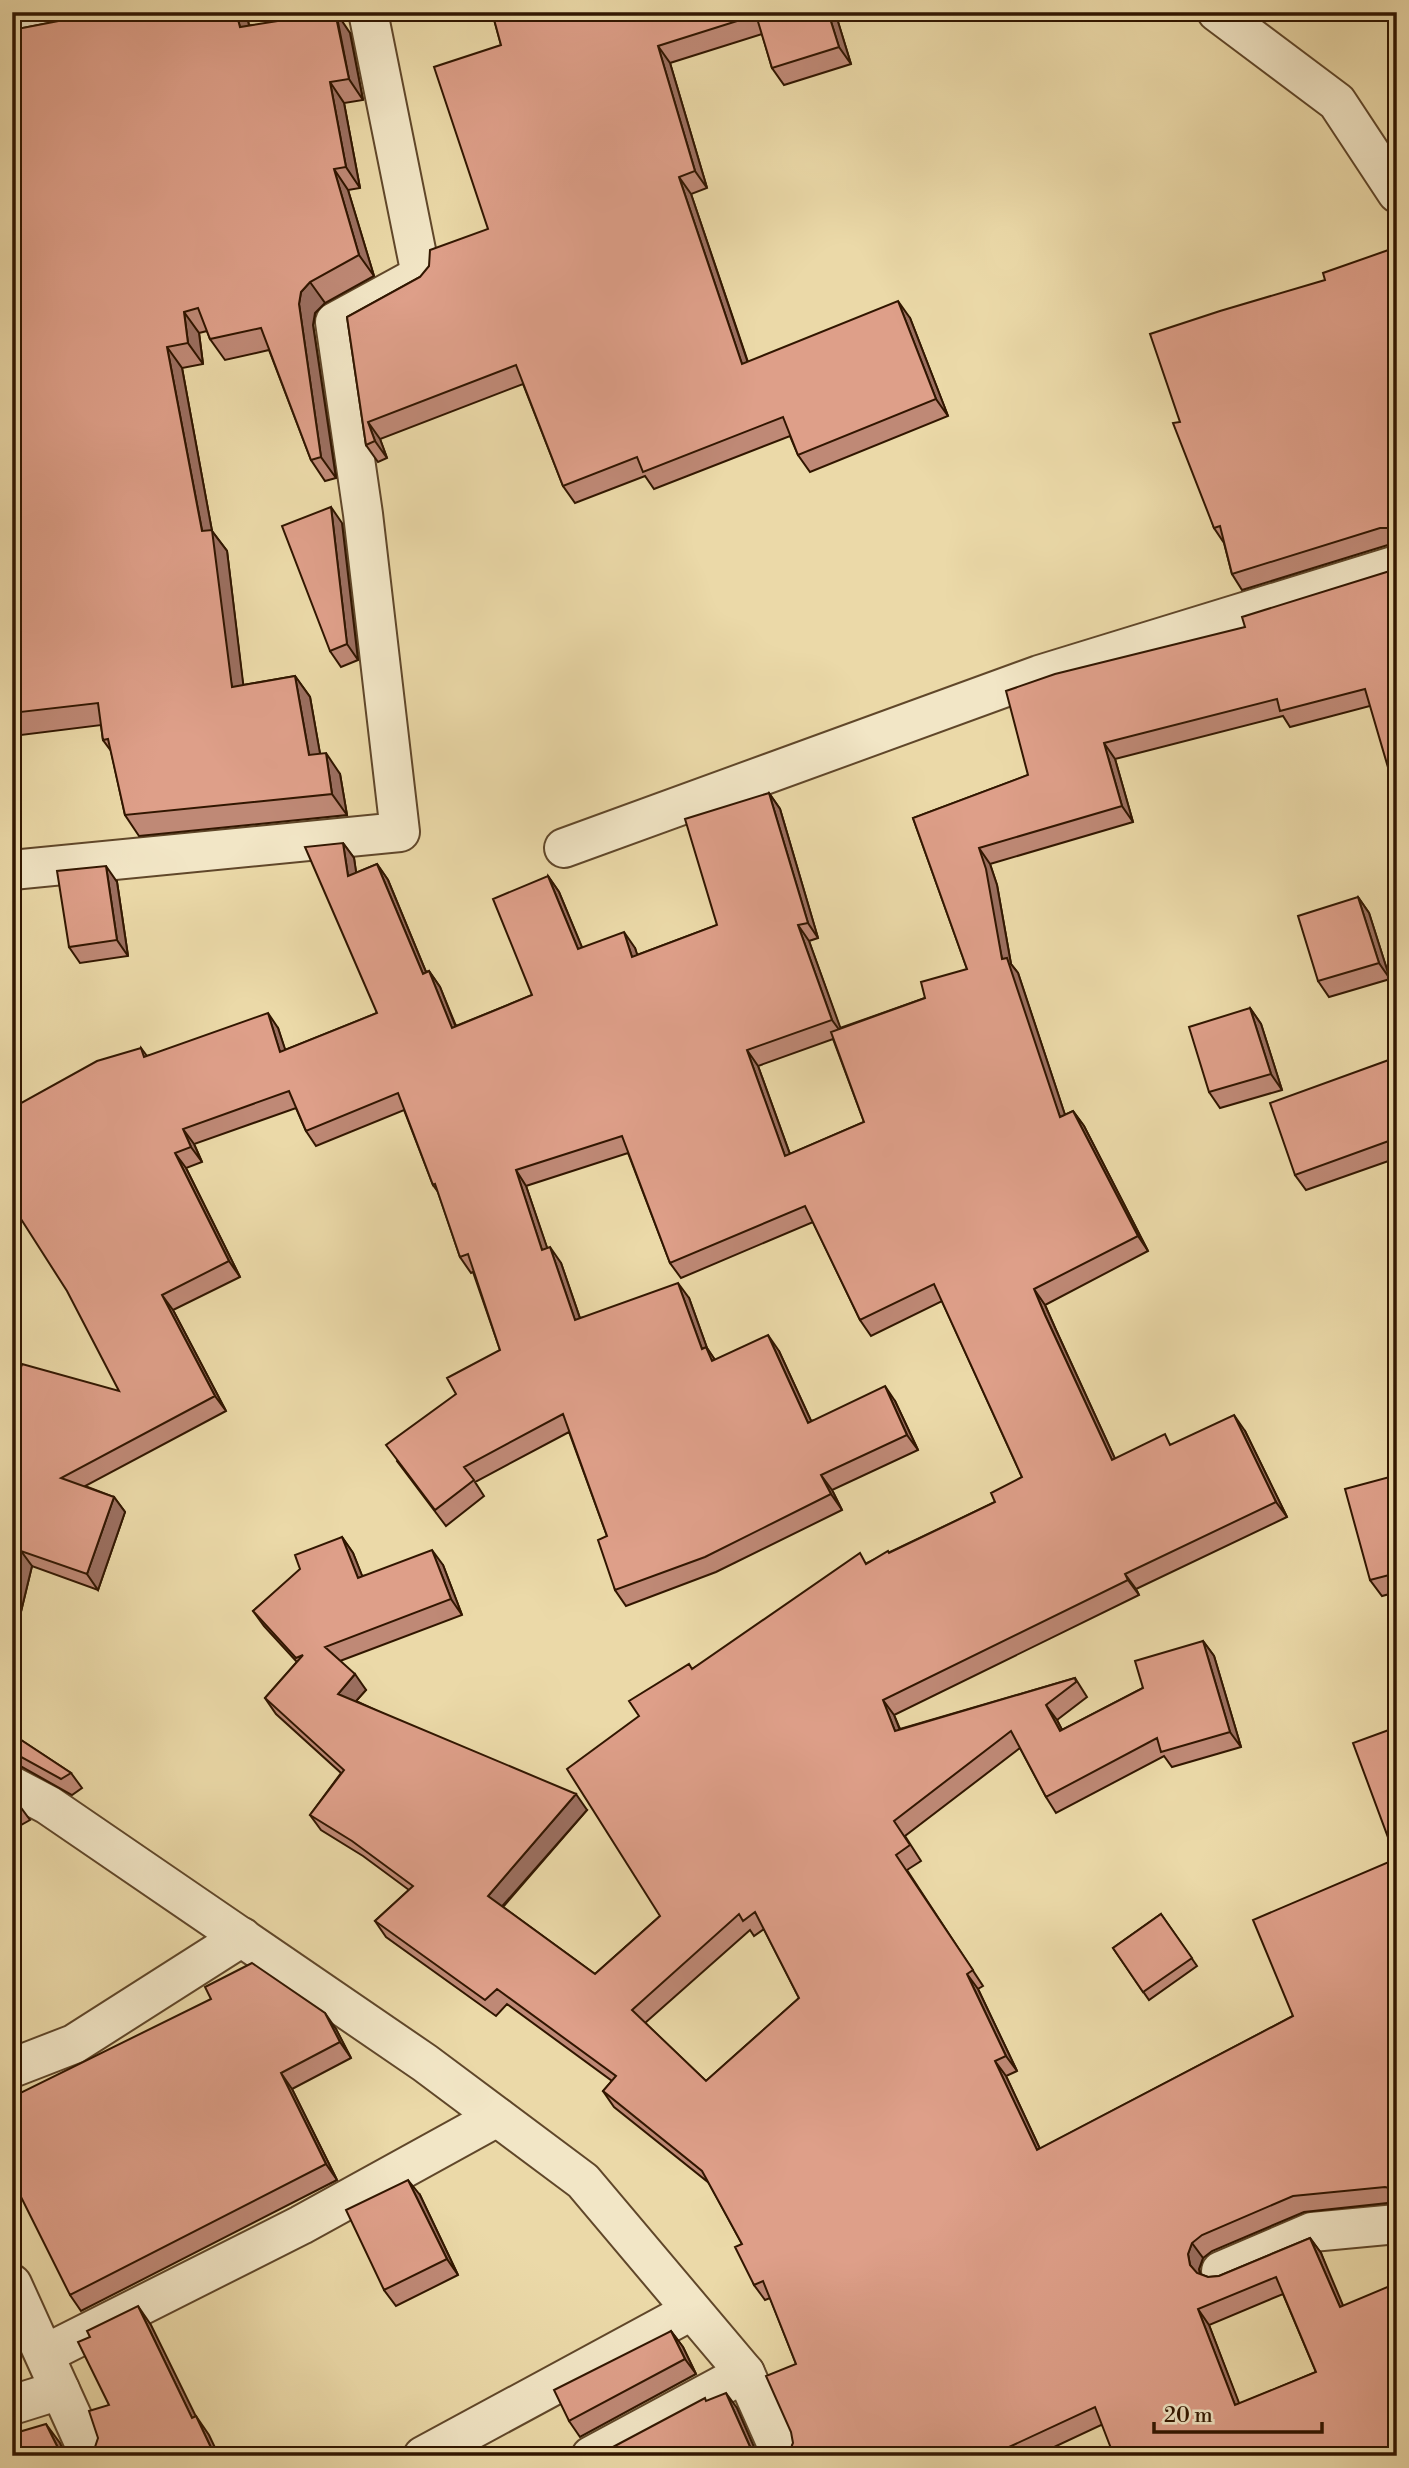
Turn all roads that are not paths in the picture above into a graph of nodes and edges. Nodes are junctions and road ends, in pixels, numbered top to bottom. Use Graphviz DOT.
graph roads {
  1 [pos="104,12"];
  2 [pos="369,12"];
  3 [pos="1217,12"];
  4 [pos="12,32"];
  5 [pos="1397,193"];
  6 [pos="1397,565"];
  7 [pos="564,848"];
  8 [pos="12,870"];
  9 [pos="12,1786"];
  10 [pos="242,1937"];
  11 [pos="12,2068"];
  12 [pos="497,2117"];
  13 [pos="1397,2224"];
  14 [pos="1221,2271"];
  15 [pos="12,2284"];
  16 [pos="691,2311"];
  17 [pos="45,2354"];
  18 [pos="745,2373"];
  19 [pos="60,2390"];
  20 [pos="12,2405"];
  21 [pos="90,2456"];
  22 [pos="423,2456"];
  23 [pos="591,2456"];
  24 [pos="782,2456"];
  1 -- 4 [label="street"];
  2 -- 8 [label="street"];
  3 -- 5 [label="street"];
  6 -- 7 [label="street"];
  9 -- 10 [label="street"];
  10 -- 11 [label="street"];
  10 -- 12 [label="street"];
  12 -- 16 [label="street"];
  12 -- 17 [label="street"];
  13 -- 14 [label="street"];
  15 -- 17 [label="street"];
  16 -- 18 [label="street"];
  16 -- 22 [label="street"];
  17 -- 19 [label="street"];
  18 -- 23 [label="street"];
  18 -- 24 [label="street"];
  19 -- 20 [label="street"];
  19 -- 21 [label="street"];
}
